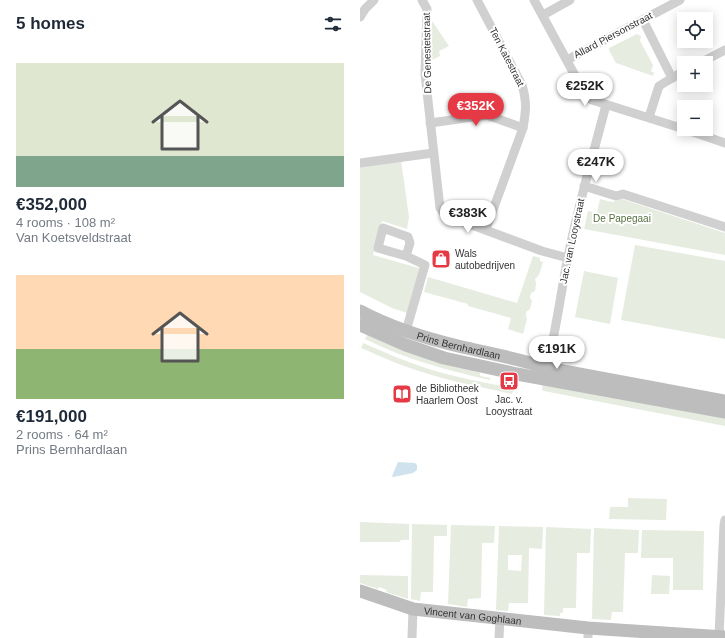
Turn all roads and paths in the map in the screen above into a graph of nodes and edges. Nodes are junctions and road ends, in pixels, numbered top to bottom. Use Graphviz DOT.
graph roads {
  1 [pos="374,0"];
  2 [pos="422,0"];
  3 [pos="477,0"];
  4 [pos="534,0"];
  5 [pos="570,0"];
  6 [pos="680,0"];
  7 [pos="543,15"];
  8 [pos="360,17"];
  9 [pos="643,20"];
  10 [pos="725,50"];
  11 [pos="713,56"];
  12 [pos="567,60"];
  13 [pos="677,75"];
  14 [pos="672,78"];
  15 [pos="606,104"];
  16 [pos="649,117"];
  17 [pos="430,123"];
  18 [pos="677,127"];
  19 [pos="523,128"];
  20 [pos="704,136"];
  21 [pos="725,143"];
  22 [pos="433,153"];
  23 [pos="360,163"];
  24 [pos="584,186"];
  25 [pos="725,227"];
  26 [pos="486,229"];
  27 [pos="406,256"];
  28 [pos="568,258"];
  29 [pos="360,311"];
  30 [pos="360,325"];
  31 [pos="406,331"];
  32 [pos="545,373"];
  33 [pos="725,401"];
  34 [pos="725,412"];
  35 [pos="725,520"];
  36 [pos="360,591"];
  37 [pos="413,609"];
  38 [pos="500,618"];
  39 [pos="588,633"];
  40 [pos="699,637"];
  41 [pos="722,637"];
  42 [pos="412,638"];
  43 [pos="499,638"];
  1 -- 8 [label="street"];
  2 -- 17 [label="street, De Genestetstraat"];
  3 -- 19 [label="street, Ten Katestraat"];
  4 -- 7 [label="street"];
  5 -- 7 [label="street"];
  6 -- 9 [label="street, Allard Piersonstraat"];
  7 -- 12 [label="street"];
  9 -- 12 [label="street, Allard Piersonstraat"];
  9 -- 14 [label="street"];
  10 -- 11 [label="street"];
  12 -- 15 [label="street"];
  13 -- 14 [label="street"];
  14 -- 16 [label="street"];
  15 -- 16 [label="street"];
  15 -- 24 [label="street, Jac. van Looystraat"];
  16 -- 18 [label="street"];
  17 -- 19 [label="street"];
  17 -- 22 [label="street, De Genestetstraat"];
  19 -- 26 [label="street, Ten Katestraat"];
  20 -- 21 [label="street"];
  22 -- 23 [label="street"];
  22 -- 26 [label="street, De Genestetstraat"];
  24 -- 25 [label="street"];
  24 -- 28 [label="street, Jac. van Looystraat"];
  26 -- 28 [label="street, De Genestetstraat"];
  27 -- 31 [label="street"];
  28 -- 32 [label="street, Jac. van Looystraat"];
  29 -- 31 [label="main road, Prins Bernhardlaan"];
  30 -- 32 [label="main road, Prins Bernhardlaan"];
  31 -- 32 [label="main road, Prins Bernhardlaan"];
  32 -- 33 [label="main road, Prins Bernhardlaan"];
  32 -- 34 [label="main road, Prins Bernhardlaan"];
  35 -- 41 [label="street"];
  36 -- 37 [label="main road, Vincent van Goghlaan"];
  37 -- 38 [label="main road, Vincent van Goghlaan"];
  37 -- 42 [label="street"];
  38 -- 39 [label="main road, Vincent van Goghlaan"];
  38 -- 43 [label="street"];
  39 -- 40 [label="main road, Vincent van Goghlaan"];
  40 -- 41 [label="main road, Vincent van Goghlaan"];
}
